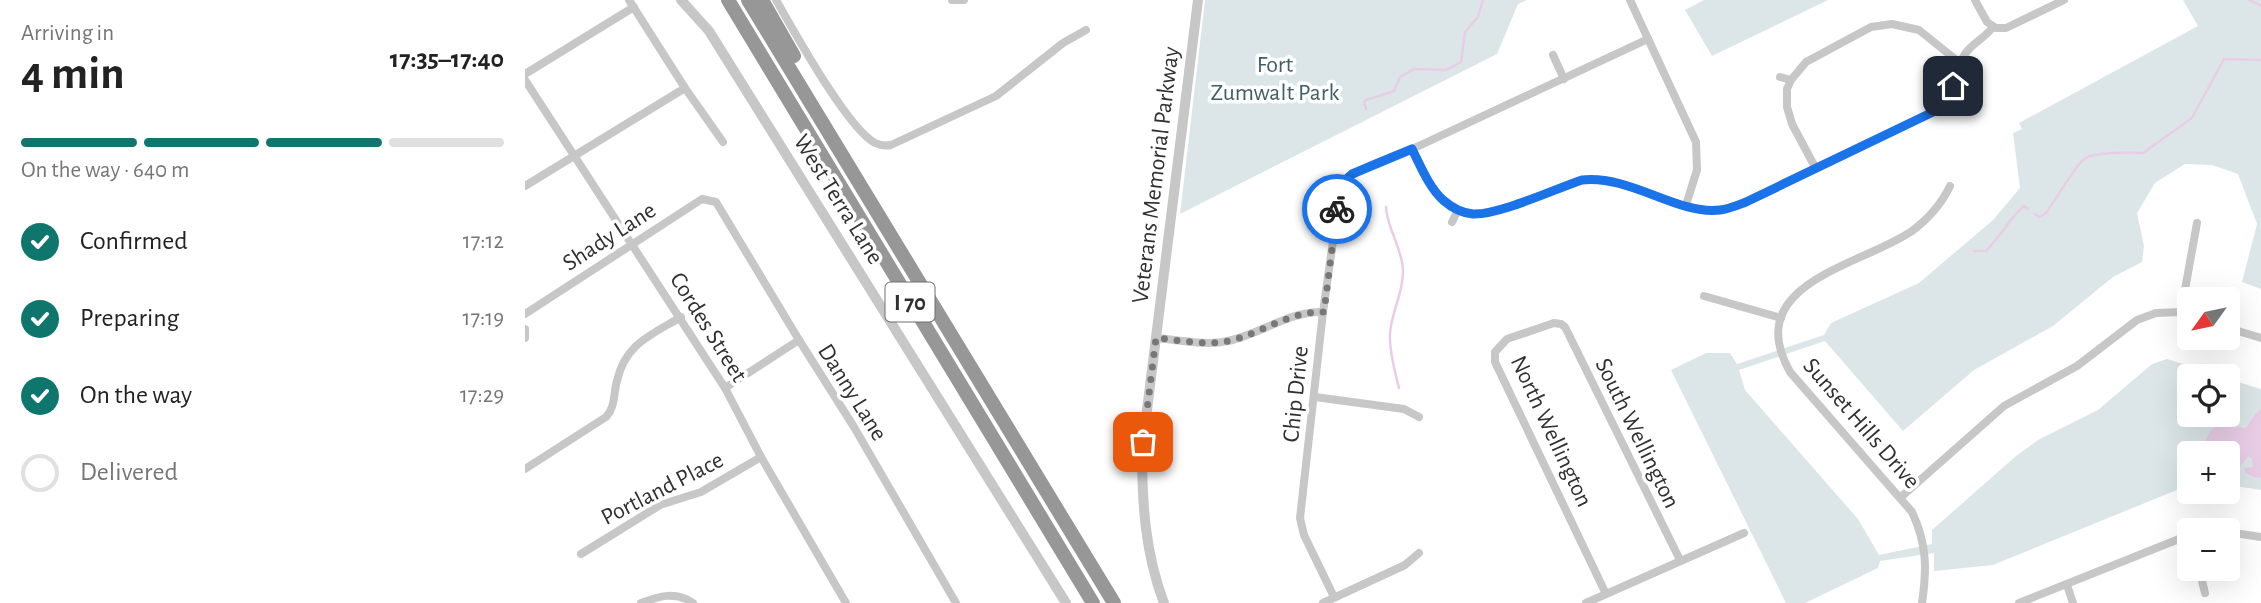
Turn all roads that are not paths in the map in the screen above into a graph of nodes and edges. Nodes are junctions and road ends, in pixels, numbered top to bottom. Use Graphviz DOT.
graph roads {
  1 [pos="681,0"];
  2 [pos="728,0"];
  3 [pos="748,0"];
  4 [pos="762,0"];
  5 [pos="776,0"];
  6 [pos="952,0"];
  7 [pos="964,0"];
  8 [pos="1198,0"];
  9 [pos="1630,0"];
  10 [pos="1975,0"];
  11 [pos="2064,0"];
  12 [pos="632,3"];
  13 [pos="1993,27"];
  14 [pos="1086,30"];
  15 [pos="1648,39"];
  16 [pos="1553,55"];
  17 [pos="1960,63"];
  18 [pos="525,74"];
  19 [pos="1780,76"];
  20 [pos="525,79"];
  21 [pos="1564,79"];
  22 [pos="1791,80"];
  23 [pos="801,84"];
  24 [pos="685,88"];
  25 [pos="723,142"];
  26 [pos="1412,149"];
  27 [pos="575,155"];
  28 [pos="1815,167"];
  29 [pos="525,186"];
  30 [pos="1950,186"];
  31 [pos="716,202"];
  32 [pos="1686,205"];
  33 [pos="1458,210"];
  34 [pos="1452,222"];
  35 [pos="2197,223"];
  36 [pos="633,244"];
  37 [pos="2189,287"];
  38 [pos="1705,296"];
  39 [pos="1324,312"];
  40 [pos="525,314"];
  41 [pos="2177,314"];
  42 [pos="681,317"];
  43 [pos="1781,318"];
  44 [pos="1561,324"];
  45 [pos="525,328"];
  46 [pos="2240,332"];
  47 [pos="525,338"];
  48 [pos="1156,338"];
  49 [pos="2261,338"];
  50 [pos="799,340"];
  51 [pos="725,388"];
  52 [pos="1315,397"];
  53 [pos="1419,417"];
  54 [pos="761,457"];
  55 [pos="525,469"];
  56 [pos="1901,497"];
  57 [pos="1744,533"];
  58 [pos="2240,533"];
  59 [pos="2261,537"];
  60 [pos="2177,540"];
  61 [pos="1419,553"];
  62 [pos="581,554"];
  63 [pos="1680,560"];
  64 [pos="2202,581"];
  65 [pos="2067,585"];
  66 [pos="2205,593"];
  67 [pos="1606,594"];
  68 [pos="1334,597"];
  69 [pos="641,603"];
  70 [pos="693,603"];
  71 [pos="846,603"];
  72 [pos="956,603"];
  73 [pos="1066,603"];
  74 [pos="1093,603"];
  75 [pos="1114,603"];
  76 [pos="1164,603"];
  77 [pos="1323,603"];
  78 [pos="1586,603"];
  79 [pos="1922,603"];
  80 [pos="2019,603"];
  81 [pos="2073,603"];
  1 -- 73 [label="street, West Terra Lane"];
  2 -- 74 [label="highway, I 70"];
  3 -- 23 [label="highway, I 70"];
  4 -- 23 [label="highway"];
  5 -- 14 [label="street"];
  6 -- 7 [label="street"];
  8 -- 48 [label="street, Veterans Memorial Parkway"];
  9 -- 15 [label="street"];
  10 -- 13 [label="street"];
  11 -- 13 [label="street"];
  12 -- 18 [label="street"];
  12 -- 24 [label="street"];
  13 -- 17 [label="street"];
  15 -- 21 [label="street, Chip Drive"];
  15 -- 32 [label="street"];
  16 -- 21 [label="street"];
  17 -- 22 [label="street"];
  17 -- 28 [label="street"];
  19 -- 22 [label="street"];
  20 -- 27 [label="street, Cordes Street"];
  21 -- 26 [label="street, Chip Drive"];
  22 -- 28 [label="street"];
  23 -- 75 [label="highway, I 70"];
  24 -- 25 [label="street"];
  24 -- 27 [label="street"];
  26 -- 33 [label="street"];
  26 -- 39 [label="street, Chip Drive"];
  27 -- 29 [label="street"];
  27 -- 36 [label="street, Cordes Street"];
  28 -- 32 [label="street"];
  30 -- 43 [label="street"];
  31 -- 36 [label="street, Shady Lane"];
  31 -- 50 [label="street, Danny Lane"];
  32 -- 33 [label="street"];
  33 -- 34 [label="street"];
  35 -- 37 [label="street"];
  36 -- 40 [label="street, Shady Lane"];
  36 -- 42 [label="street, Cordes Street"];
  38 -- 43 [label="street"];
  39 -- 48 [label="street"];
  39 -- 52 [label="street, Chip Drive"];
  41 -- 56 [label="street"];
  42 -- 51 [label="street, Cordes Street"];
  42 -- 55 [label="street"];
  43 -- 56 [label="street, Sunset Hills Drive"];
  44 -- 63 [label="street, South Wellington"];
  44 -- 67 [label="street, North Wellington"];
  45 -- 47 [label="street"];
  46 -- 49 [label="street"];
  48 -- 76 [label="street, Veterans Memorial Parkway"];
  50 -- 51 [label="street"];
  50 -- 72 [label="street, Danny Lane"];
  51 -- 54 [label="street, Cordes Street"];
  52 -- 53 [label="street"];
  52 -- 68 [label="street, Chip Drive"];
  54 -- 62 [label="street, Portland Place"];
  54 -- 71 [label="street, Cordes Street"];
  56 -- 79 [label="street, Sunset Hills Drive"];
  57 -- 63 [label="street"];
  58 -- 59 [label="street"];
  60 -- 65 [label="street"];
  61 -- 68 [label="street"];
  63 -- 67 [label="street"];
  64 -- 66 [label="street"];
  65 -- 80 [label="street"];
  65 -- 81 [label="street"];
  67 -- 78 [label="street"];
  68 -- 77 [label="street"];
  69 -- 70 [label="street"];
}
